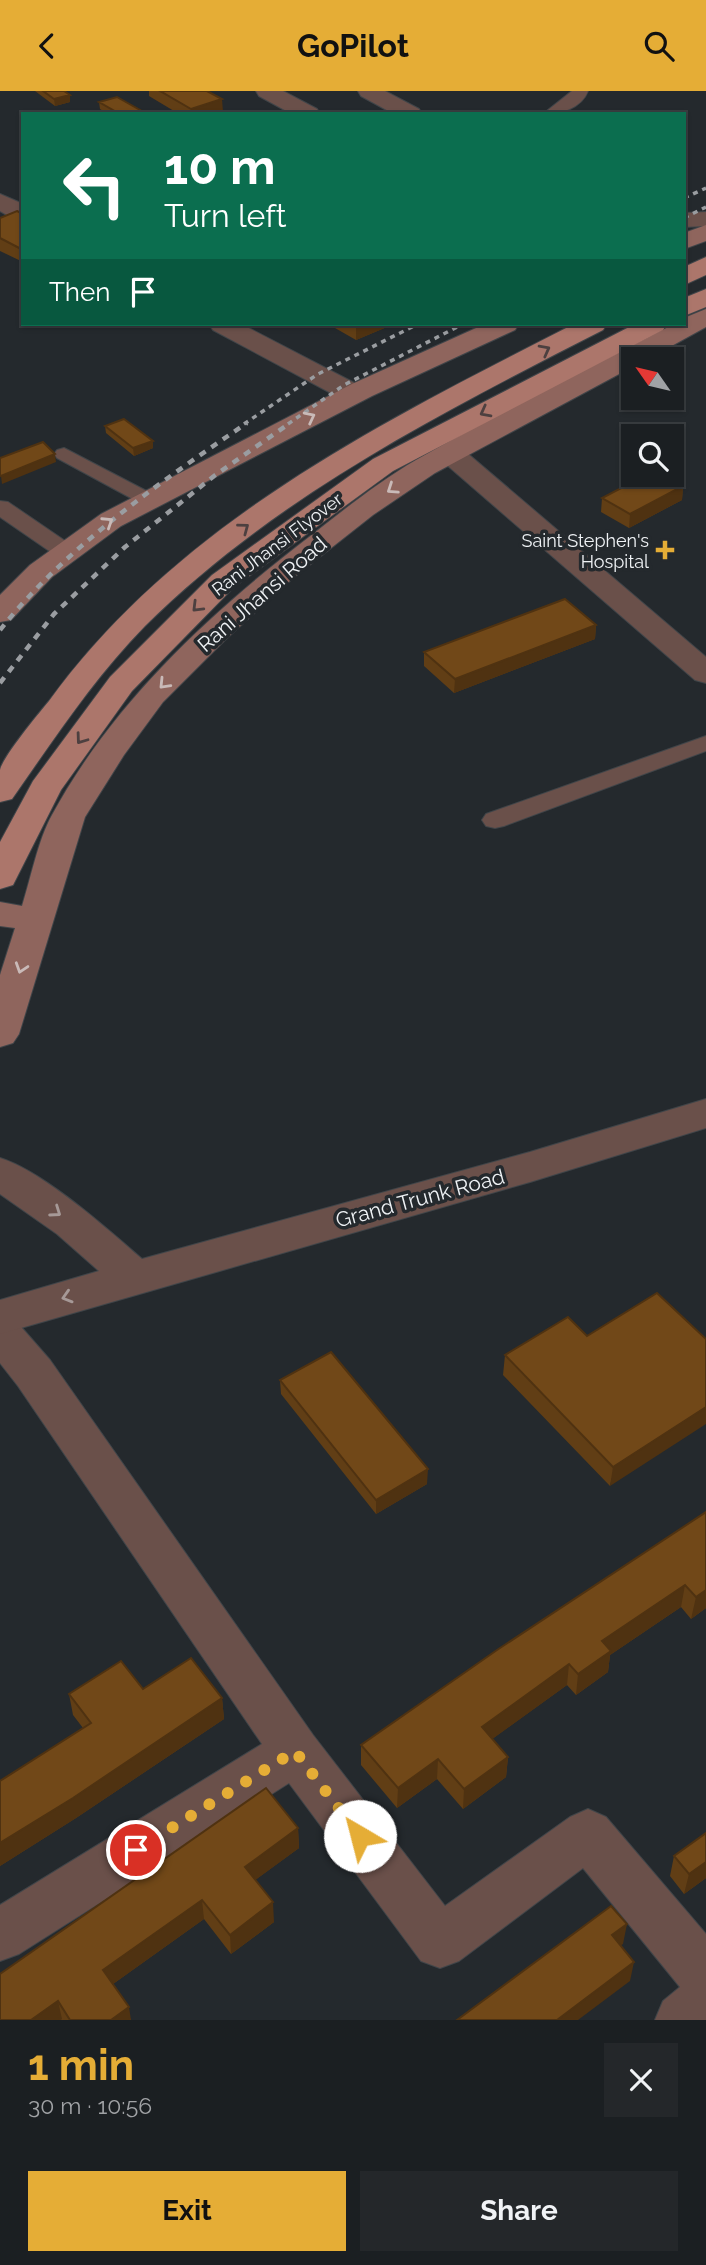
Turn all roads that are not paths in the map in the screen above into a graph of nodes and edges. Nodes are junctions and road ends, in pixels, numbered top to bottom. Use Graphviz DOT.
graph roads {
  1 [pos="267,91"];
  2 [pos="369,91"];
  3 [pos="580,91"];
  4 [pos="305,112"];
  5 [pos="407,112"];
  6 [pos="554,112"];
  7 [pos="706,219"];
  8 [pos="686,220"];
  9 [pos="706,232"];
  10 [pos="686,240"];
  11 [pos="706,265"];
  12 [pos="686,276"];
  13 [pos="706,297"];
  14 [pos="686,307"];
  15 [pos="706,317"];
  16 [pos="226,326"];
  17 [pos="502,326"];
  18 [pos="590,326"];
  19 [pos="650,326"];
  20 [pos="354,394"];
  21 [pos="64,453"];
  22 [pos="450,453"];
  23 [pos="149,500"];
  24 [pos="0,507"];
  25 [pos="66,552"];
  26 [pos="0,613"];
  27 [pos="705,670"];
  28 [pos="706,743"];
  29 [pos="0,791"];
  30 [pos="495,820"];
  31 [pos="0,877"];
  32 [pos="0,913"];
  33 [pos="37,920"];
  34 [pos="0,1034"];
  35 [pos="706,1113"];
  36 [pos="0,1174"];
  37 [pos="132,1276"];
  38 [pos="0,1317"];
  39 [pos="0,1332"];
  40 [pos="295,1751"];
  41 [pos="0,1935"];
  42 [pos="706,1976"];
  43 [pos="706,2001"];
  44 [pos="682,2020"];
  1 -- 4 [label="street"];
  2 -- 5 [label="street"];
  3 -- 6 [label="lane"];
  7 -- 8 [label="street"];
  9 -- 10 [label="main road"];
  11 -- 12 [label="main road"];
  13 -- 14 [label="main road"];
  15 -- 22 [label="main road, Rani Jhansi Road"];
  16 -- 20 [label="street"];
  17 -- 20 [label="main road"];
  29 -- 18 [label="main road, Rani Jhansi Flyover, one-way"];
  19 -- 31 [label="main road, Rani Jhansi Flyover, one-way"];
  23 -- 20 [label="main road, one-way"];
  21 -- 23 [label="lane"];
  22 -- 27 [label="street"];
  22 -- 33 [label="main road, Rani Jhansi Road, one-way"];
  25 -- 23 [label="main road, one-way"];
  24 -- 25 [label="lane"];
  25 -- 26 [label="main road"];
  28 -- 30 [label="lane"];
  32 -- 33 [label="main road"];
  33 -- 34 [label="main road, Rani Jhansi Road, one-way"];
  35 -- 37 [label="street, Grand Trunk Road"];
  36 -- 37 [label="street, one-way"];
  37 -- 38 [label="street, Grand Trunk Road, one-way"];
  39 -- 40 [label="street"];
  40 -- 41 [label="street"];
  40 -- 42 [label="street"];
  43 -- 44 [label="street"];
}
